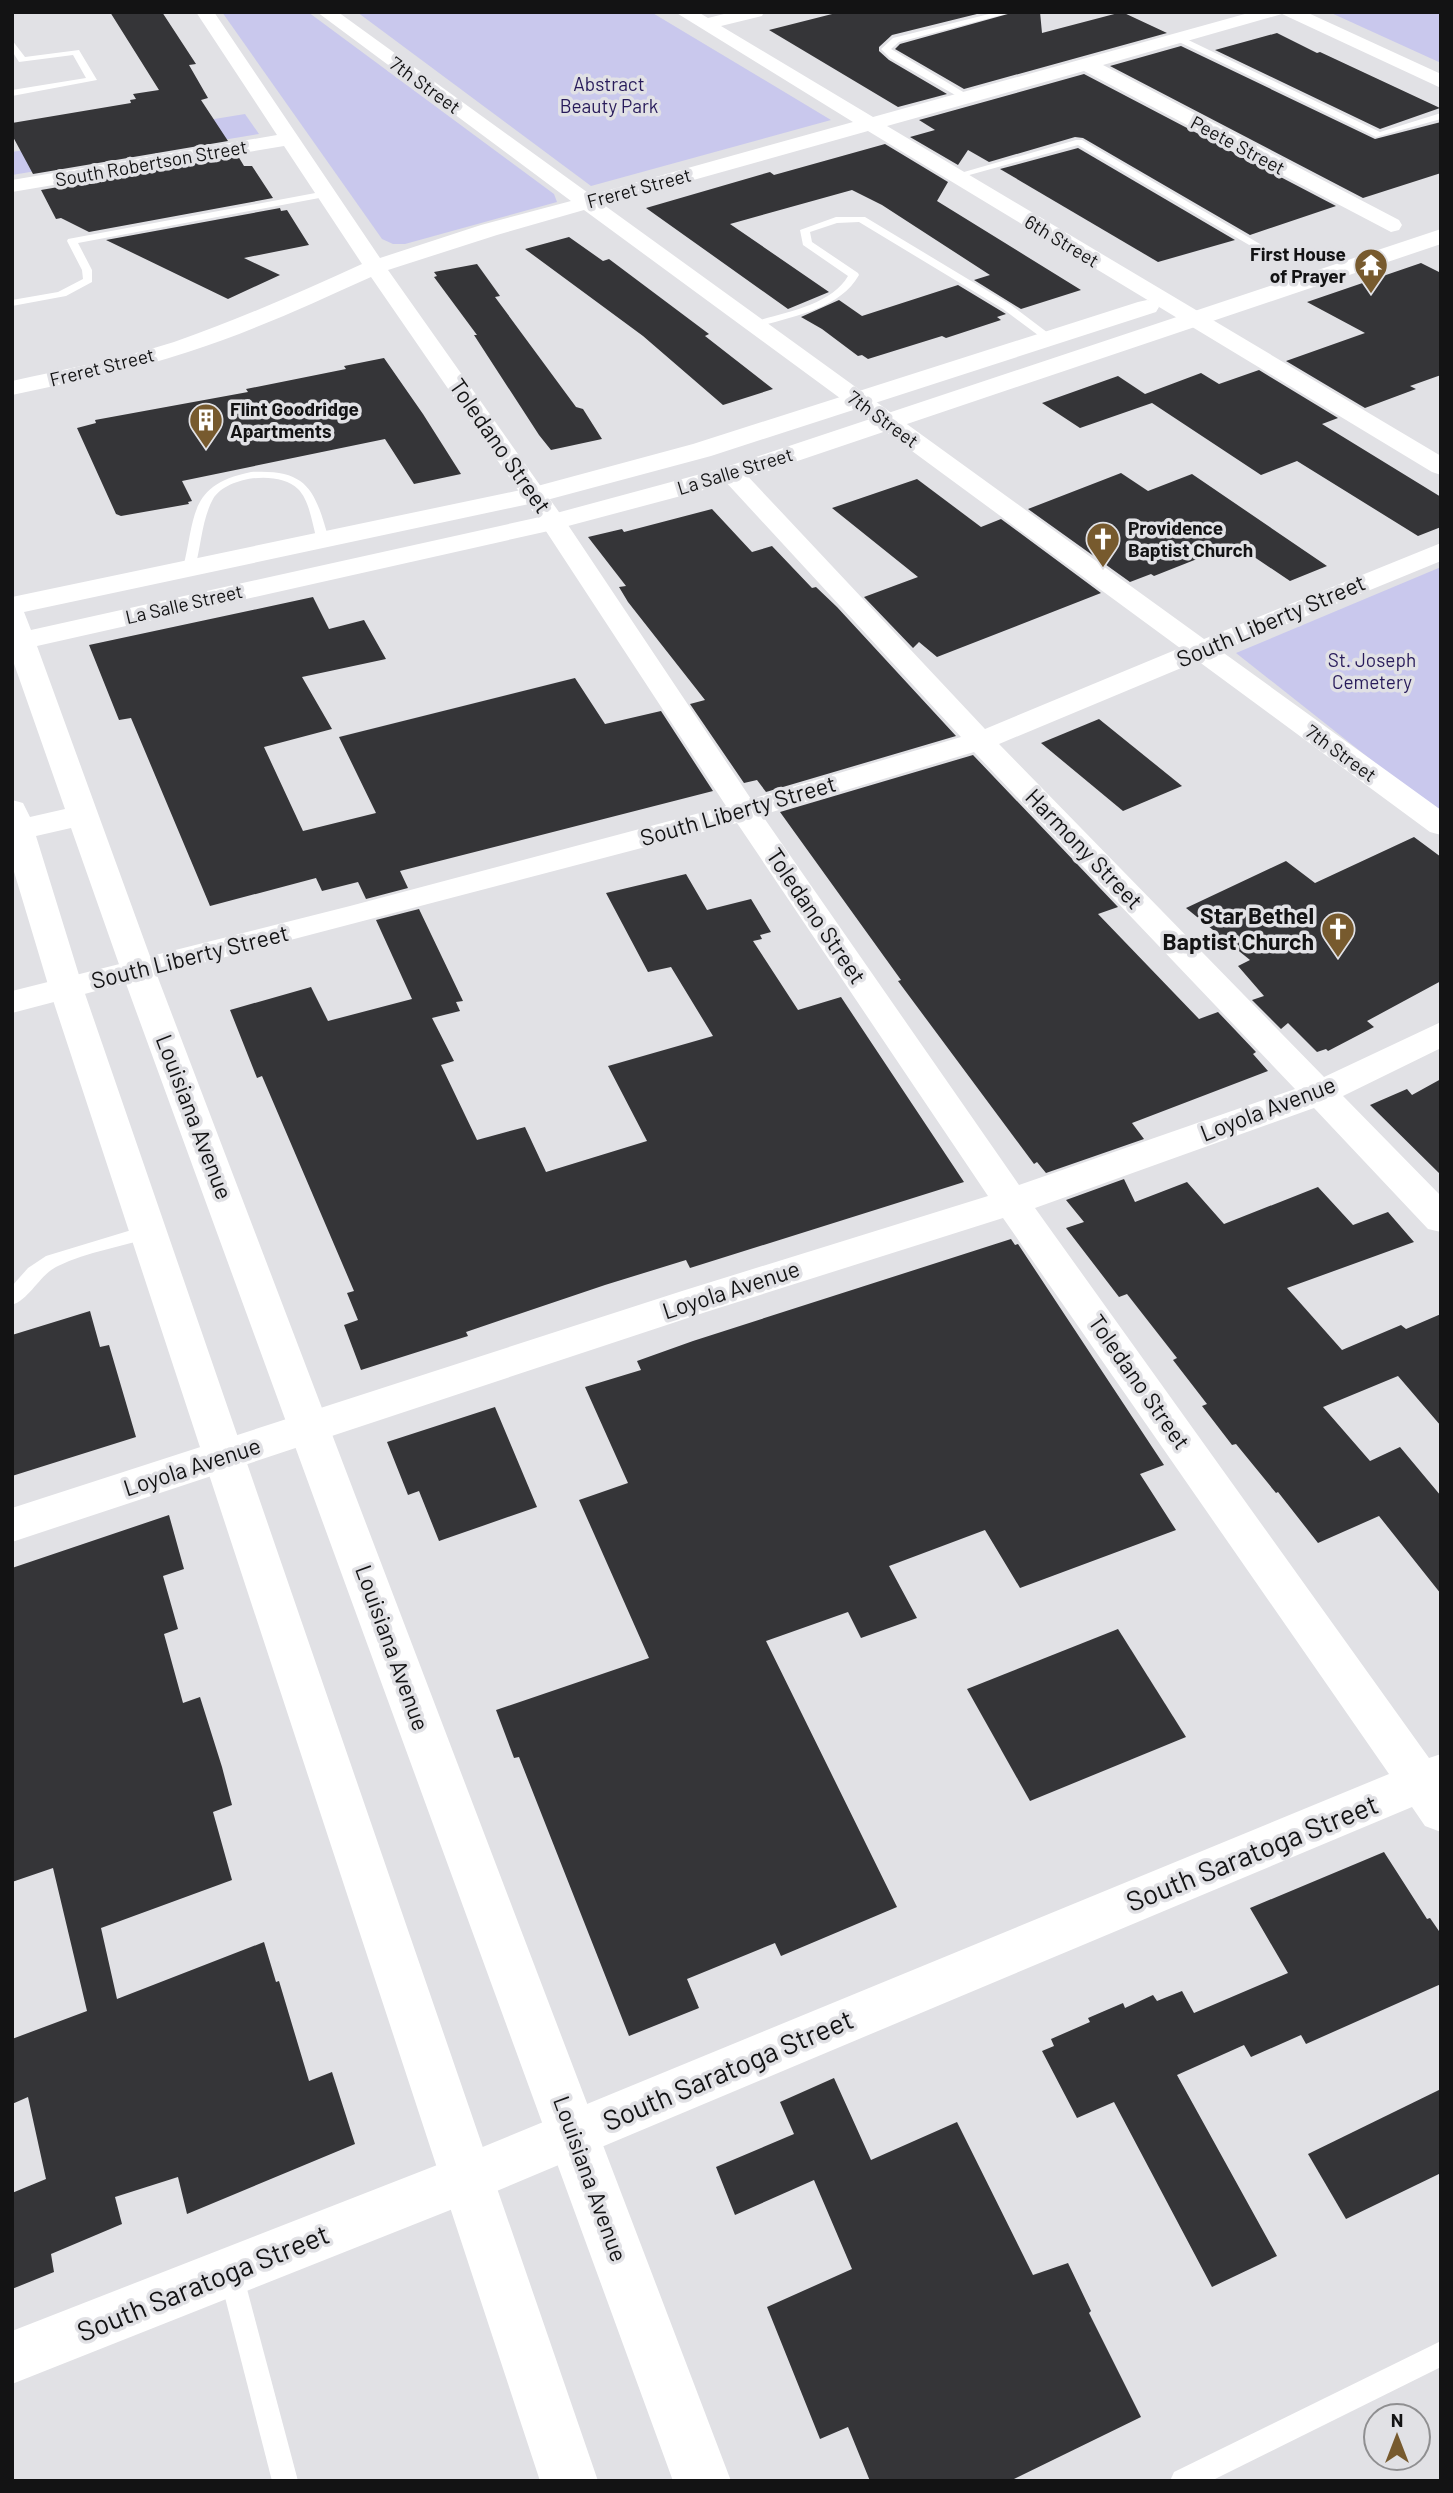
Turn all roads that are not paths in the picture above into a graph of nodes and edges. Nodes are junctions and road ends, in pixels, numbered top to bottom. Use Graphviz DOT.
graph roads {
  1 [pos="205,12"];
  2 [pos="326,12"];
  3 [pos="684,12"];
  4 [pos="755,12"];
  5 [pos="1009,12"];
  6 [pos="1274,12"];
  7 [pos="1290,12"];
  8 [pos="705,24"];
  9 [pos="1180,39"];
  10 [pos="12,43"];
  11 [pos="17,61"];
  12 [pos="1086,64"];
  13 [pos="1441,82"];
  14 [pos="12,93"];
  15 [pos="967,98"];
  16 [pos="1441,116"];
  17 [pos="870,125"];
  18 [pos="290,139"];
  19 [pos="955,176"];
  20 [pos="12,186"];
  21 [pos="326,194"];
  22 [pos="587,202"];
  23 [pos="1416,217"];
  24 [pos="1391,225"];
  25 [pos="1441,236"];
  26 [pos="1355,237"];
  27 [pos="1296,257"];
  28 [pos="375,267"];
  29 [pos="1248,273"];
  30 [pos="1199,290"];
  31 [pos="1163,302"];
  32 [pos="12,303"];
  33 [pos="1194,320"];
  34 [pos="754,325"];
  35 [pos="1050,338"];
  36 [pos="12,388"];
  37 [pos="858,401"];
  38 [pos="886,422"];
  39 [pos="1441,467"];
  40 [pos="732,474"];
  41 [pos="543,508"];
  42 [pos="323,540"];
  43 [pos="1441,551"];
  44 [pos="189,568"];
  45 [pos="12,606"];
  46 [pos="15,633"];
  47 [pos="1202,651"];
  48 [pos="980,741"];
  49 [pos="744,811"];
  50 [pos="83,815"];
  51 [pos="15,820"];
  52 [pos="1441,825"];
  53 [pos="138,970"];
  54 [pos="66,988"];
  55 [pos="12,1002"];
  56 [pos="1441,1034"];
  57 [pos="1320,1093"];
  58 [pos="1011,1202"];
  59 [pos="1441,1219"];
  60 [pos="148,1231"];
  61 [pos="12,1298"];
  62 [pos="310,1428"];
  63 [pos="224,1457"];
  64 [pos="12,1525"];
  65 [pos="1434,1789"];
  66 [pos="573,2134"];
  67 [pos="468,2178"];
  68 [pos="230,2272"];
  69 [pos="1441,2354"];
  70 [pos="12,2358"];
  71 [pos="285,2481"];
  72 [pos="569,2481"];
  73 [pos="702,2481"];
  74 [pos="1183,2481"];
  1 -- 18 [label="street, Toledano Street"];
  2 -- 22 [label="street, 7th Street"];
  3 -- 8 [label="street, 6th Street"];
  4 -- 8 [label="street"];
  5 -- 15 [label="lane"];
  6 -- 9 [label="street, Freret Street"];
  7 -- 13 [label="street"];
  8 -- 17 [label="street, 6th Street"];
  9 -- 12 [label="street, Freret Street"];
  9 -- 16 [label="lane"];
  10 -- 11 [label="lane"];
  11 -- 14 [label="lane"];
  12 -- 15 [label="street, Freret Street"];
  12 -- 24 [label="street, Peete Street"];
  15 -- 17 [label="street, Freret Street"];
  17 -- 19 [label="street, 6th Street"];
  17 -- 22 [label="street, Freret Street"];
  18 -- 20 [label="street, South Robertson Street"];
  18 -- 21 [label="street, Toledano Street"];
  19 -- 27 [label="lane"];
  19 -- 31 [label="street, 6th Street"];
  21 -- 28 [label="street, Toledano Street"];
  21 -- 32 [label="lane"];
  22 -- 28 [label="street, Freret Street"];
  22 -- 34 [label="street, 7th Street"];
  23 -- 24 [label="street"];
  24 -- 26 [label="street"];
  25 -- 33 [label="street, La Salle Street"];
  27 -- 29 [label="street"];
  28 -- 36 [label="street, Freret Street"];
  28 -- 41 [label="street, Toledano Street"];
  30 -- 31 [label="street, La Salle Street"];
  31 -- 33 [label="street, 6th Street"];
  31 -- 35 [label="street, La Salle Street"];
  33 -- 38 [label="street, La Salle Street"];
  33 -- 39 [label="street, 6th Street"];
  34 -- 35 [label="lane"];
  34 -- 37 [label="street, 7th Street"];
  35 -- 37 [label="street, La Salle Street"];
  37 -- 38 [label="street, 7th Street"];
  37 -- 41 [label="street, La Salle Street"];
  38 -- 40 [label="street, La Salle Street"];
  38 -- 47 [label="street, 7th Street"];
  40 -- 41 [label="street, La Salle Street"];
  40 -- 48 [label="street, Harmony Street"];
  41 -- 42 [label="street, La Salle Street"];
  41 -- 46 [label="street, La Salle Street"];
  41 -- 49 [label="street, Toledano Street"];
  42 -- 44 [label="street, La Salle Street"];
  42 -- 44 [label="lane"];
  43 -- 47 [label="street, South Liberty Street"];
  44 -- 45 [label="street, La Salle Street"];
  46 -- 50 [label="street, Louisiana Avenue"];
  47 -- 48 [label="street, South Liberty Street"];
  47 -- 52 [label="street, 7th Street"];
  48 -- 49 [label="street, South Liberty Street"];
  48 -- 57 [label="street, Harmony Street"];
  49 -- 53 [label="street, South Liberty Street"];
  49 -- 58 [label="street, Toledano Street"];
  50 -- 51 [label="street"];
  50 -- 53 [label="street, Louisiana Avenue"];
  51 -- 54 [label="street"];
  53 -- 54 [label="street, South Liberty Street"];
  53 -- 62 [label="street, Louisiana Avenue"];
  54 -- 55 [label="street, South Liberty Street"];
  54 -- 60 [label="street"];
  56 -- 57 [label="street, Loyola Avenue"];
  57 -- 58 [label="street, Loyola Avenue"];
  57 -- 59 [label="street, Harmony Street"];
  58 -- 62 [label="street, Loyola Avenue"];
  58 -- 65 [label="street, Toledano Street"];
  60 -- 61 [label="lane"];
  60 -- 63 [label="street"];
  62 -- 63 [label="street, Loyola Avenue"];
  62 -- 66 [label="street, Louisiana Avenue"];
  63 -- 64 [label="street, Loyola Avenue"];
  63 -- 67 [label="street"];
  65 -- 66 [label="street, South Saratoga Street"];
  66 -- 67 [label="street, South Saratoga Street"];
  66 -- 73 [label="street, Louisiana Avenue"];
  67 -- 68 [label="street, South Saratoga Street"];
  67 -- 72 [label="street"];
  68 -- 70 [label="street, South Saratoga Street"];
  68 -- 71 [label="lane"];
  69 -- 74 [label="lane"];
}
